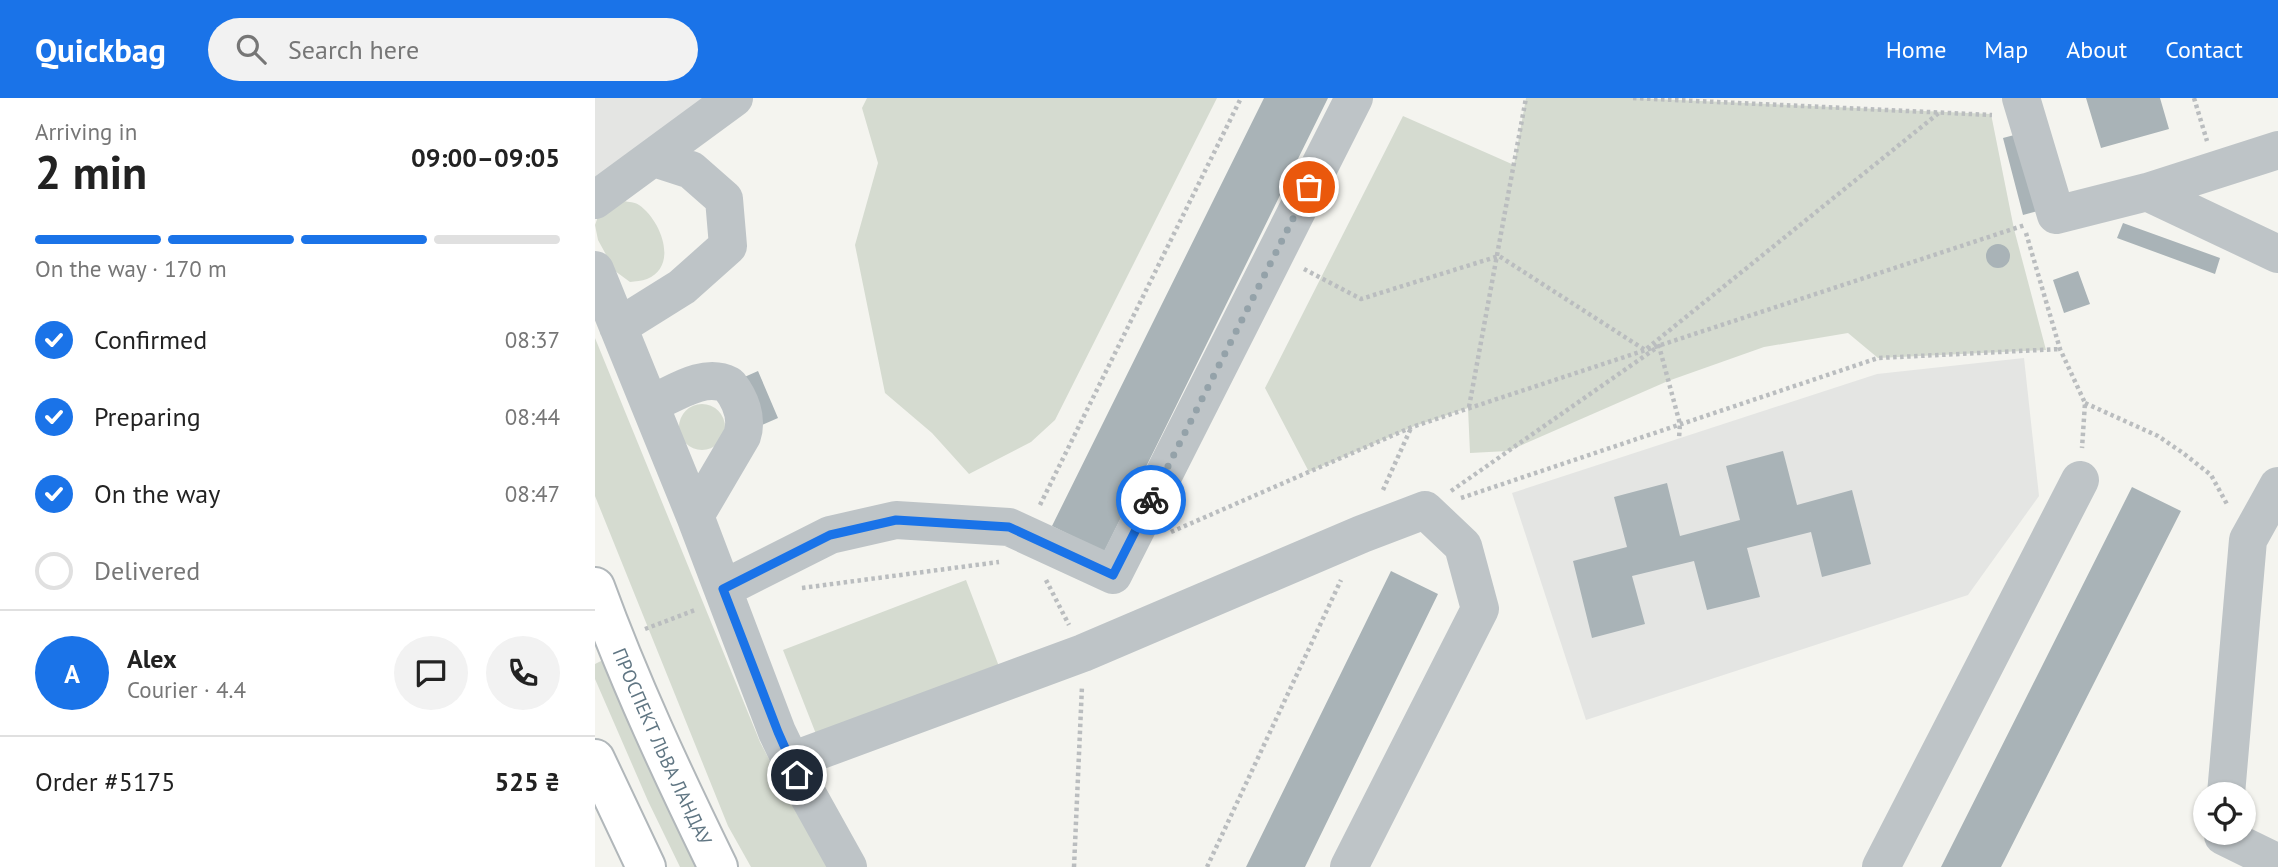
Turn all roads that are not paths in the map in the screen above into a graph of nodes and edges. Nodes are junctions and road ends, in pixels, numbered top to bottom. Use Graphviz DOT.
graph roads {
  1 [pos="734,98"];
  2 [pos="1353,98"];
  3 [pos="2024,107"];
  4 [pos="2278,150"];
  5 [pos="654,158"];
  6 [pos="2147,192"];
  7 [pos="595,200"];
  8 [pos="2278,254"];
  9 [pos="595,270"];
  10 [pos="618,327"];
  11 [pos="651,404"];
  12 [pos="2080,480"];
  13 [pos="2278,486"];
  14 [pos="695,516"];
  15 [pos="595,587"];
  16 [pos="725,593"];
  17 [pos="595,760"];
  18 [pos="791,761"];
  19 [pos="2227,782"];
  20 [pos="2241,845"];
  21 [pos="2278,863"];
  22 [pos="646,867"];
  23 [pos="718,867"];
  24 [pos="848,867"];
  25 [pos="1349,867"];
  26 [pos="1881,867"];
  1 -- 5 [label="street"];
  2 -- 16 [label="street"];
  3 -- 6 [label="street"];
  4 -- 6 [label="street"];
  5 -- 7 [label="street"];
  5 -- 10 [label="street"];
  6 -- 8 [label="street"];
  9 -- 10 [label="street"];
  10 -- 11 [label="street"];
  11 -- 14 [label="street"];
  11 -- 14 [label="street"];
  12 -- 26 [label="street"];
  13 -- 19 [label="street"];
  14 -- 16 [label="street"];
  15 -- 23 [label="main road, ПРОСПЕКТ ЛЬВА ЛАНДАУ"];
  16 -- 18 [label="street"];
  17 -- 22 [label="main road"];
  18 -- 24 [label="street"];
  18 -- 25 [label="street"];
  20 -- 21 [label="street"];
}
